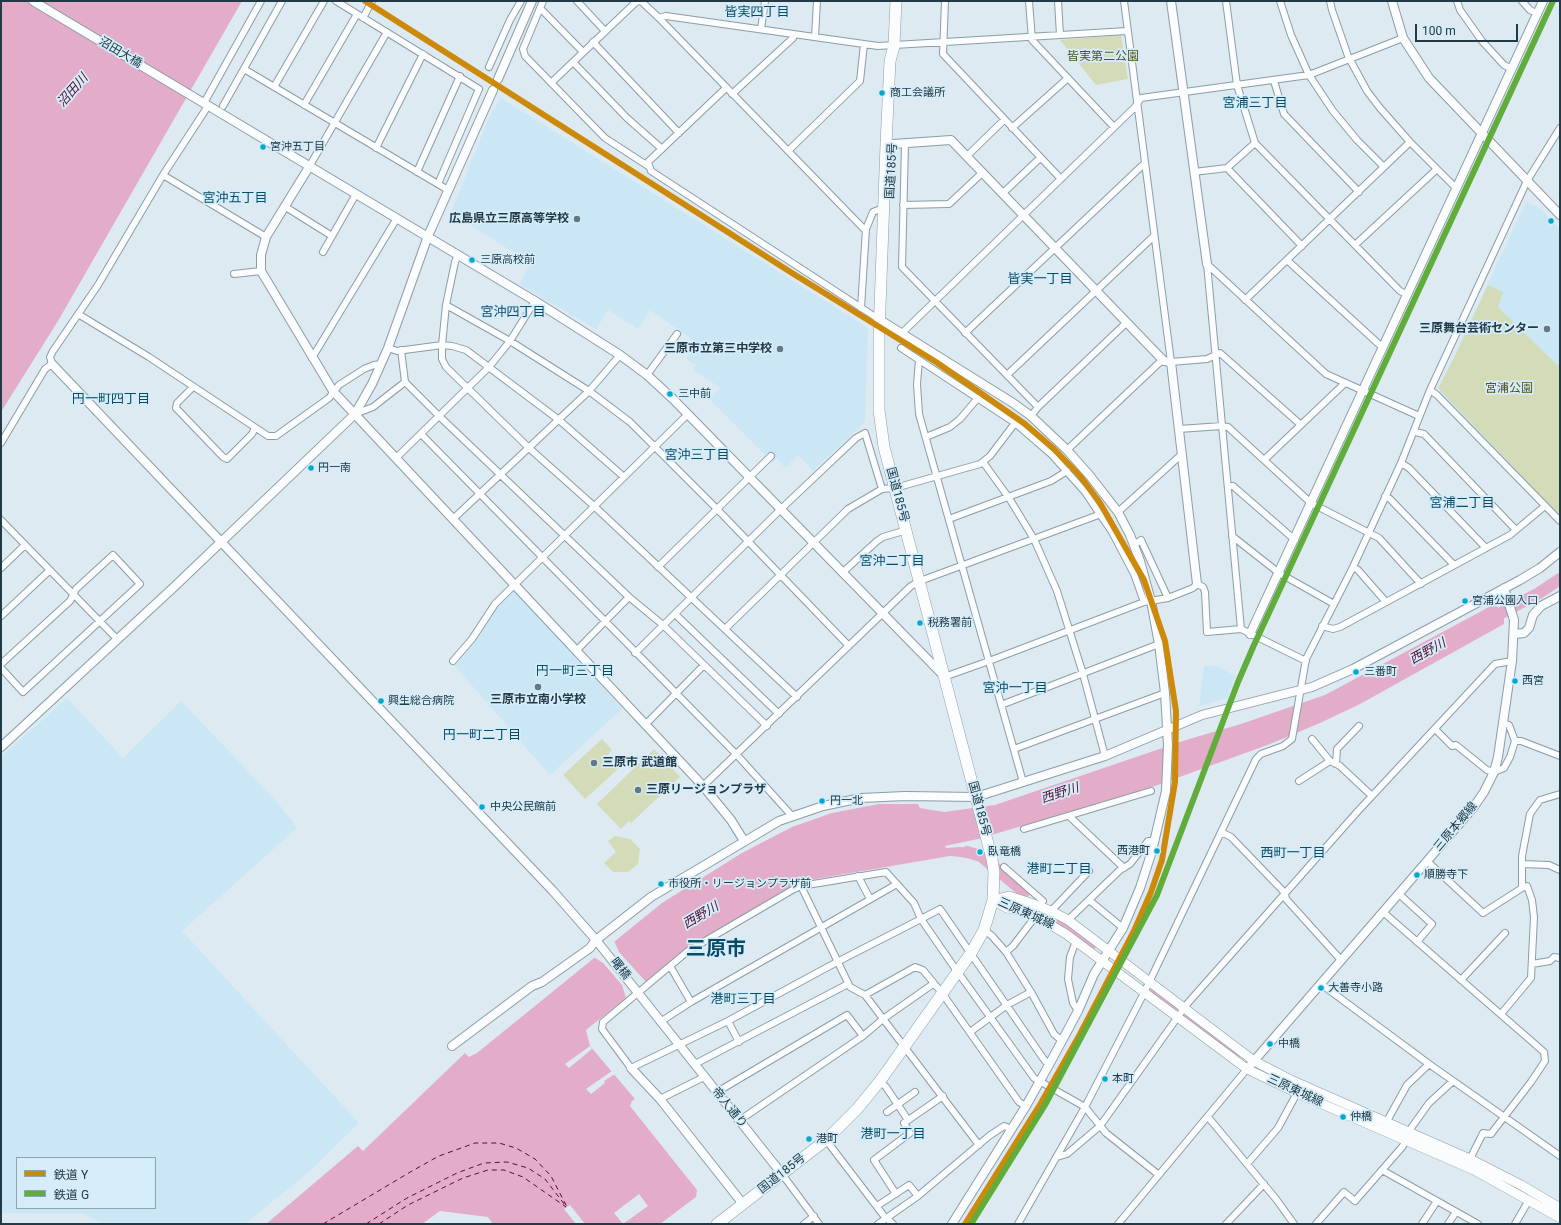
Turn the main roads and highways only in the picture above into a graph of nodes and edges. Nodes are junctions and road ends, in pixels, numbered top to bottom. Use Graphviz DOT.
graph roads {
  1 [pos="896,1"];
  2 [pos="894,46"];
  3 [pos="880,320"];
  4 [pos="993,900"];
  5 [pos="1408,1135"];
  6 [pos="1560,1208"];
  7 [pos="1560,1218"];
  8 [pos="723,1222"];
  1 -- 2 [label="highway, 国道185号"];
  2 -- 3 [label="highway, 国道185号"];
  2 -- 3 [label="highway, 国道185号"];
  3 -- 4 [label="highway, 国道185号"];
  4 -- 5 [label="main road, 三原東城線"];
  4 -- 5 [label="main road, 三原東城線"];
  4 -- 8 [label="highway, 国道185号"];
  5 -- 6 [label="main road, 三原東城線"];
  5 -- 7 [label="main road, 三原東城線"];
}
